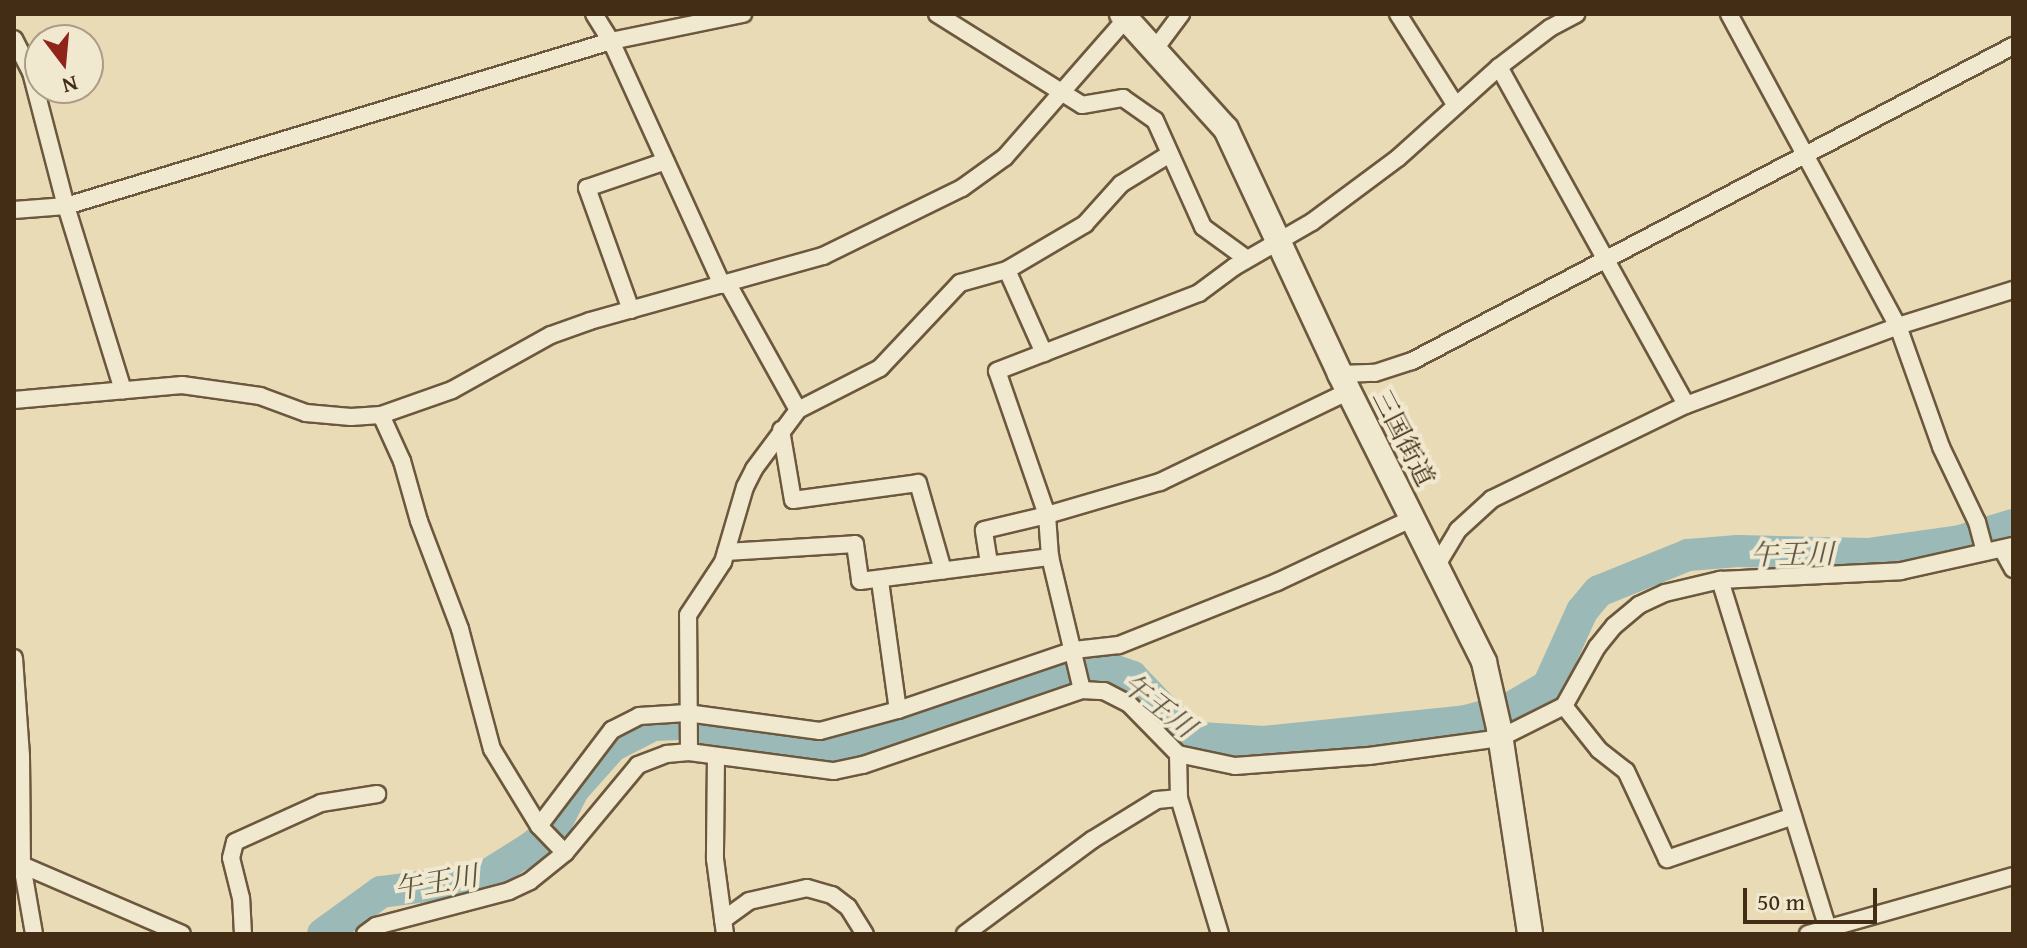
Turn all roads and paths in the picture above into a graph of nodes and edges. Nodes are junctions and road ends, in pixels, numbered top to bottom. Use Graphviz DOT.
graph roads {
  1 [pos="594,14"];
  2 [pos="743,14"];
  3 [pos="937,14"];
  4 [pos="1181,14"];
  5 [pos="1398,14"];
  6 [pos="1576,14"];
  7 [pos="1729,14"];
  8 [pos="1124,16"];
  9 [pos="14,39"];
  10 [pos="611,41"];
  11 [pos="2013,46"];
  12 [pos="1155,49"];
  13 [pos="1499,67"];
  14 [pos="1064,91"];
  15 [pos="1455,104"];
  16 [pos="1168,155"];
  17 [pos="1805,155"];
  18 [pos="666,161"];
  19 [pos="66,206"];
  20 [pos="14,210"];
  21 [pos="1280,239"];
  22 [pos="1247,259"];
  23 [pos="1608,261"];
  24 [pos="1007,270"];
  25 [pos="725,284"];
  26 [pos="2013,290"];
  27 [pos="631,310"];
  28 [pos="1898,326"];
  29 [pos="1044,353"];
  30 [pos="1345,383"];
  31 [pos="123,390"];
  32 [pos="14,400"];
  33 [pos="1686,405"];
  34 [pos="798,410"];
  35 [pos="381,415"];
  36 [pos="781,430"];
  37 [pos="1047,515"];
  38 [pos="1413,518"];
  39 [pos="1996,549"];
  40 [pos="726,552"];
  41 [pos="1050,557"];
  42 [pos="989,563"];
  43 [pos="1437,565"];
  44 [pos="2013,569"];
  45 [pos="943,570"];
  46 [pos="1720,580"];
  47 [pos="880,581"];
  48 [pos="1074,650"];
  49 [pos="14,658"];
  50 [pos="1082,688"];
  51 [pos="1564,706"];
  52 [pos="898,710"];
  53 [pos="687,713"];
  54 [pos="1500,733"];
  55 [pos="689,748"];
  56 [pos="1178,754"];
  57 [pos="716,756"];
  58 [pos="377,794"];
  59 [pos="1179,798"];
  60 [pos="1793,816"];
  61 [pos="539,826"];
  62 [pos="18,842"];
  63 [pos="562,851"];
  64 [pos="22,865"];
  65 [pos="2013,876"];
  66 [pos="724,927"];
  67 [pos="1828,928"];
  68 [pos="34,934"];
  69 [pos="182,934"];
  70 [pos="243,934"];
  71 [pos="365,934"];
  72 [pos="865,934"];
  73 [pos="965,934"];
  74 [pos="1220,934"];
  75 [pos="1530,934"];
  76 [pos="1808,934"];
  1 -- 10 [label="street"];
  2 -- 10 [label="street"];
  3 -- 14 [label="street"];
  4 -- 12 [label="street"];
  5 -- 15 [label="street"];
  6 -- 13 [label="street"];
  7 -- 17 [label="street"];
  8 -- 12 [label="street, 三国街道"];
  8 -- 14 [label="street"];
  9 -- 19 [label="street"];
  10 -- 18 [label="street"];
  10 -- 19 [label="street"];
  11 -- 17 [label="street"];
  12 -- 21 [label="street, 三国街道"];
  13 -- 15 [label="street"];
  13 -- 23 [label="street"];
  14 -- 16 [label="street"];
  14 -- 25 [label="street"];
  15 -- 21 [label="street"];
  16 -- 22 [label="street"];
  16 -- 24 [label="street"];
  17 -- 23 [label="street"];
  17 -- 28 [label="street"];
  18 -- 25 [label="street"];
  18 -- 27 [label="street"];
  19 -- 20 [label="street"];
  19 -- 31 [label="street"];
  21 -- 22 [label="street"];
  21 -- 30 [label="street, 三国街道"];
  22 -- 29 [label="street"];
  23 -- 30 [label="street"];
  23 -- 33 [label="street"];
  24 -- 29 [label="street"];
  24 -- 34 [label="street"];
  25 -- 27 [label="street"];
  25 -- 34 [label="street"];
  26 -- 28 [label="street"];
  27 -- 35 [label="street"];
  28 -- 33 [label="street"];
  28 -- 39 [label="street"];
  29 -- 37 [label="street"];
  30 -- 37 [label="street"];
  30 -- 38 [label="street, 三国街道"];
  31 -- 32 [label="street"];
  31 -- 35 [label="street"];
  33 -- 43 [label="street"];
  34 -- 36 [label="street"];
  35 -- 61 [label="street"];
  36 -- 40 [label="street"];
  36 -- 45 [label="street"];
  37 -- 41 [label="street"];
  37 -- 42 [label="street"];
  38 -- 43 [label="street, 三国街道"];
  38 -- 48 [label="street"];
  39 -- 44 [label="street"];
  39 -- 46 [label="street"];
  40 -- 47 [label="street"];
  40 -- 53 [label="street"];
  41 -- 42 [label="street"];
  41 -- 48 [label="street"];
  42 -- 45 [label="street"];
  43 -- 54 [label="street, 三国街道"];
  45 -- 47 [label="street"];
  46 -- 51 [label="street"];
  46 -- 60 [label="street"];
  47 -- 52 [label="street"];
  48 -- 50 [label="street"];
  48 -- 52 [label="street"];
  49 -- 62 [label="street"];
  50 -- 56 [label="street"];
  50 -- 57 [label="street"];
  51 -- 54 [label="street"];
  51 -- 60 [label="street"];
  52 -- 53 [label="street"];
  53 -- 55 [label="street"];
  53 -- 61 [label="street"];
  54 -- 56 [label="street"];
  54 -- 75 [label="street, 三国街道"];
  55 -- 57 [label="street"];
  55 -- 63 [label="street"];
  56 -- 59 [label="street"];
  57 -- 66 [label="street"];
  58 -- 70 [label="street"];
  59 -- 73 [label="street"];
  59 -- 74 [label="street"];
  60 -- 67 [label="street"];
  61 -- 63 [label="street"];
  62 -- 64 [label="street"];
  63 -- 71 [label="street"];
  64 -- 68 [label="street"];
  64 -- 69 [label="street"];
  65 -- 67 [label="street"];
  66 -- 72 [label="street"];
  67 -- 76 [label="street"];
}
